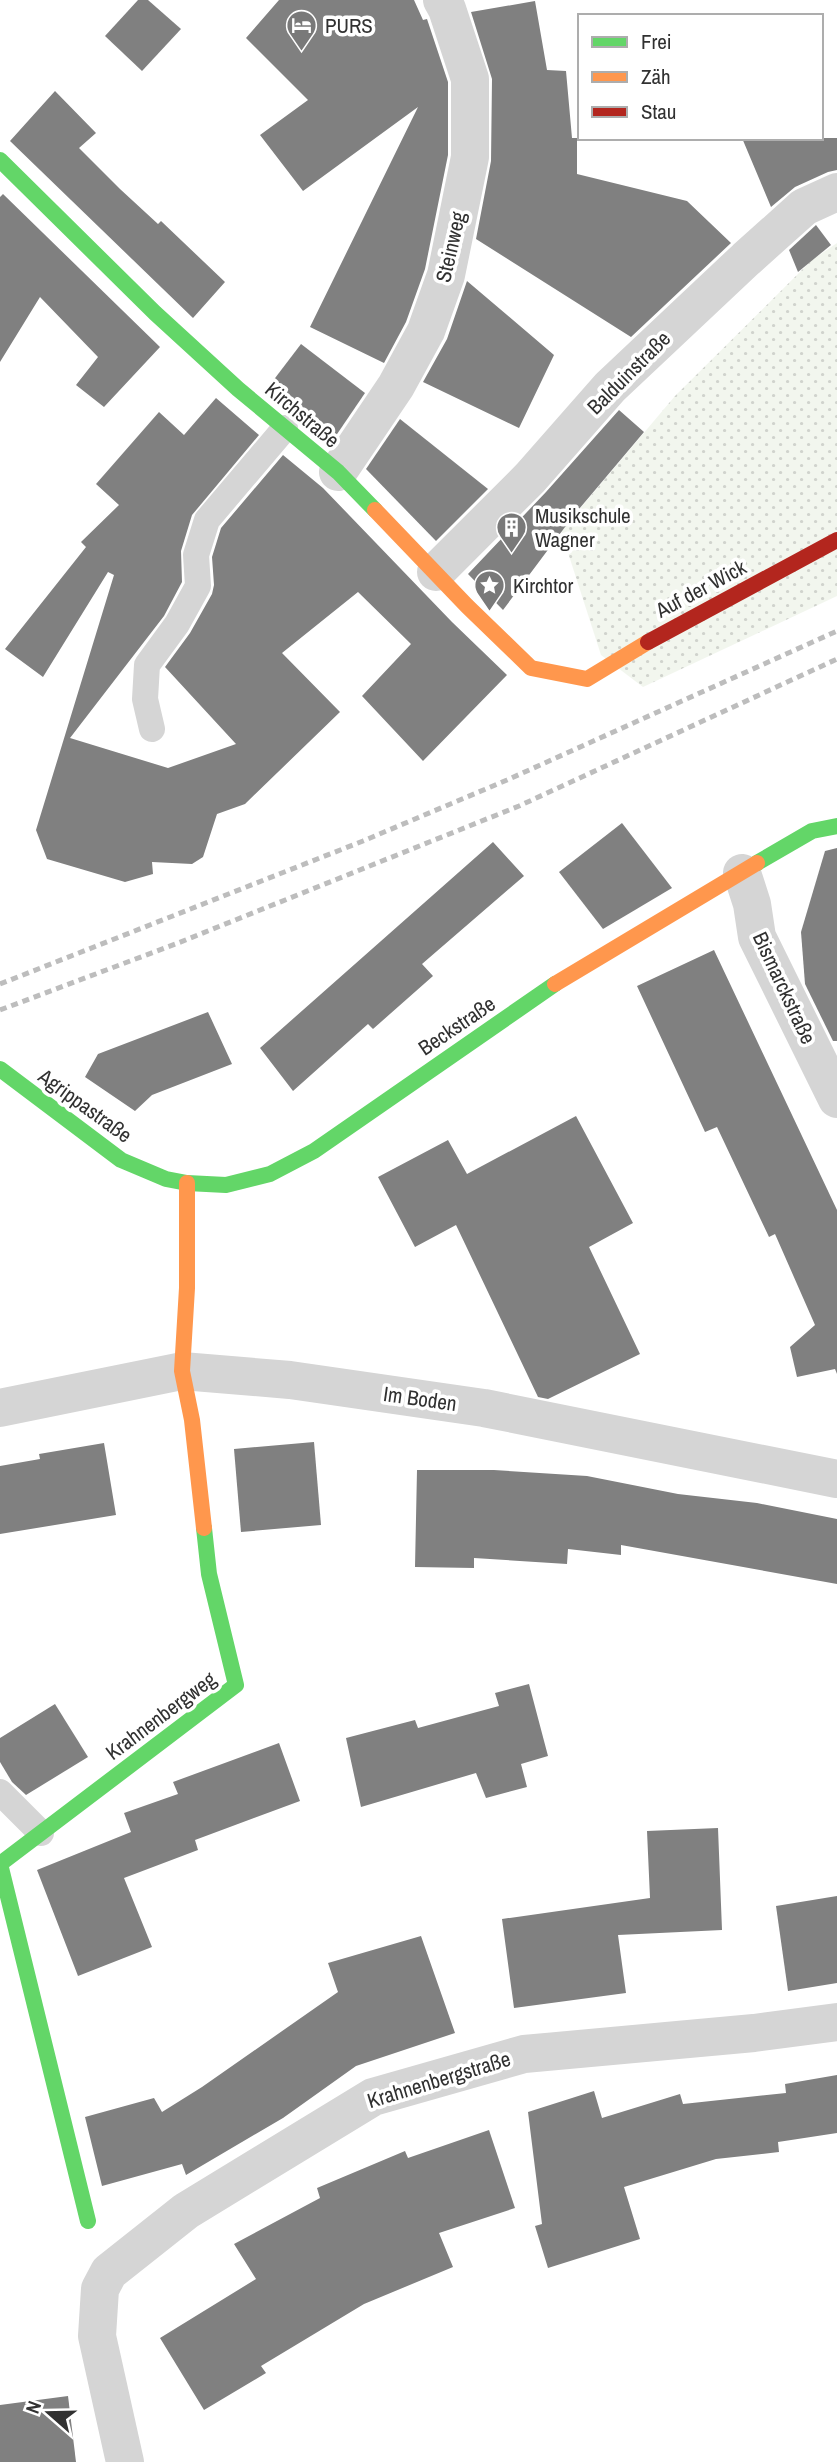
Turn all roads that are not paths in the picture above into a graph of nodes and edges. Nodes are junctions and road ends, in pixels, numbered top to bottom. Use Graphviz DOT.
graph roads {
  1 [pos="442,0"];
  2 [pos="0,160"];
  3 [pos="837,192"];
  4 [pos="285,428"];
  5 [pos="338,472"];
  6 [pos="837,540"];
  7 [pos="436,572"];
  8 [pos="587,679"];
  9 [pos="152,729"];
  10 [pos="837,826"];
  11 [pos="742,873"];
  12 [pos="0,1069"];
  13 [pos="837,1099"];
  14 [pos="187,1183"];
  15 [pos="182,1371"];
  16 [pos="0,1408"];
  17 [pos="837,1479"];
  18 [pos="0,1792"];
  19 [pos="41,1833"];
  20 [pos="837,2022"];
  21 [pos="88,2221"];
  22 [pos="125,2462"];
  1 -- 5 [label="street, Steinweg"];
  2 -- 4 [label="street, Kirchstraße"];
  3 -- 7 [label="street, Balduinstraße"];
  4 -- 5 [label="street, Kirchstraße"];
  4 -- 9 [label="lane"];
  5 -- 7 [label="street, Kirchstraße"];
  6 -- 8 [label="street, Auf der Wick"];
  7 -- 8 [label="street, Kirchstraße"];
  10 -- 11 [label="street, Beckstraße"];
  11 -- 13 [label="street, Bismarckstraße"];
  11 -- 14 [label="street, Beckstraße"];
  12 -- 14 [label="street, Agrippastraße"];
  14 -- 15 [label="street, Krahnenbergweg"];
  15 -- 16 [label="street, Im Boden"];
  15 -- 17 [label="street, Im Boden"];
  15 -- 19 [label="street, Krahnenbergweg"];
  18 -- 19 [label="lane"];
  19 -- 21 [label="street, Krahnenbergweg"];
  20 -- 22 [label="street, Krahnenbergstraße"];
}
